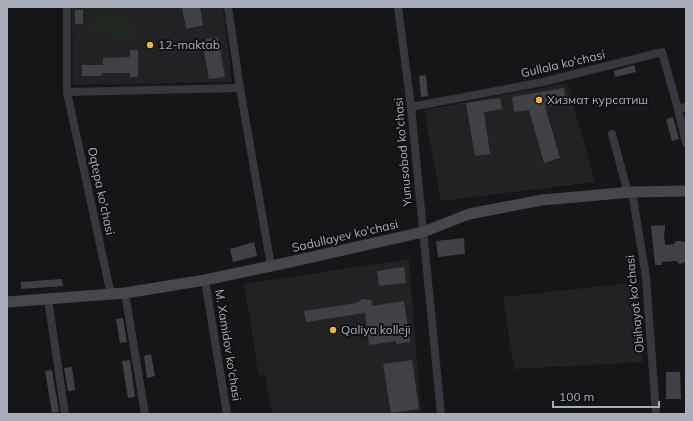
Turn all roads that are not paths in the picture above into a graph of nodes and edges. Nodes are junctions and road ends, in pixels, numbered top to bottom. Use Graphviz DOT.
graph roads {
  1 [pos="67,7"];
  2 [pos="228,7"];
  3 [pos="398,7"];
  4 [pos="240,88"];
  5 [pos="67,92"];
  6 [pos="411,107"];
  7 [pos="682,108"];
  8 [pos="612,134"];
  9 [pos="686,143"];
  10 [pos="686,191"];
  11 [pos="630,193"];
  12 [pos="422,232"];
  13 [pos="271,266"];
  14 [pos="205,280"];
  15 [pos="111,294"];
  16 [pos="125,294"];
  17 [pos="48,300"];
  18 [pos="7,302"];
  19 [pos="65,414"];
  20 [pos="145,414"];
  21 [pos="227,414"];
  22 [pos="441,414"];
  23 [pos="656,414"];
  1 -- 5 [label="street, Oqtepa ko'chasi"];
  2 -- 4 [label="street"];
  3 -- 6 [label="street, Yunusobod ko'chasi"];
  4 -- 5 [label="street"];
  4 -- 13 [label="street"];
  5 -- 15 [label="street, Oqtepa ko'chasi"];
  6 -- 7 [label="street, Gullola ko'chasi"];
  6 -- 12 [label="street, Yunusobod ko'chasi"];
  7 -- 9 [label="street"];
  8 -- 11 [label="street, Obihayot ko'chasi"];
  10 -- 11 [label="main road, Sadullayev ko'chasi"];
  11 -- 12 [label="main road, Sadullayev ko'chasi"];
  11 -- 23 [label="street, Obihayot ko'chasi"];
  12 -- 13 [label="main road, Sadullayev ko'chasi"];
  12 -- 22 [label="street, Yunusobod ko'chasi"];
  13 -- 14 [label="main road, Sadullayev ko'chasi"];
  14 -- 16 [label="main road, Sadullayev ko'chasi"];
  14 -- 21 [label="street, M. Xamidov ko'chasi"];
  15 -- 16 [label="main road, Sadullayev ko'chasi"];
  15 -- 17 [label="main road, Sadullayev ko'chasi"];
  16 -- 20 [label="street"];
  17 -- 18 [label="main road, Sadullayev ko'chasi"];
  17 -- 19 [label="street"];
}
